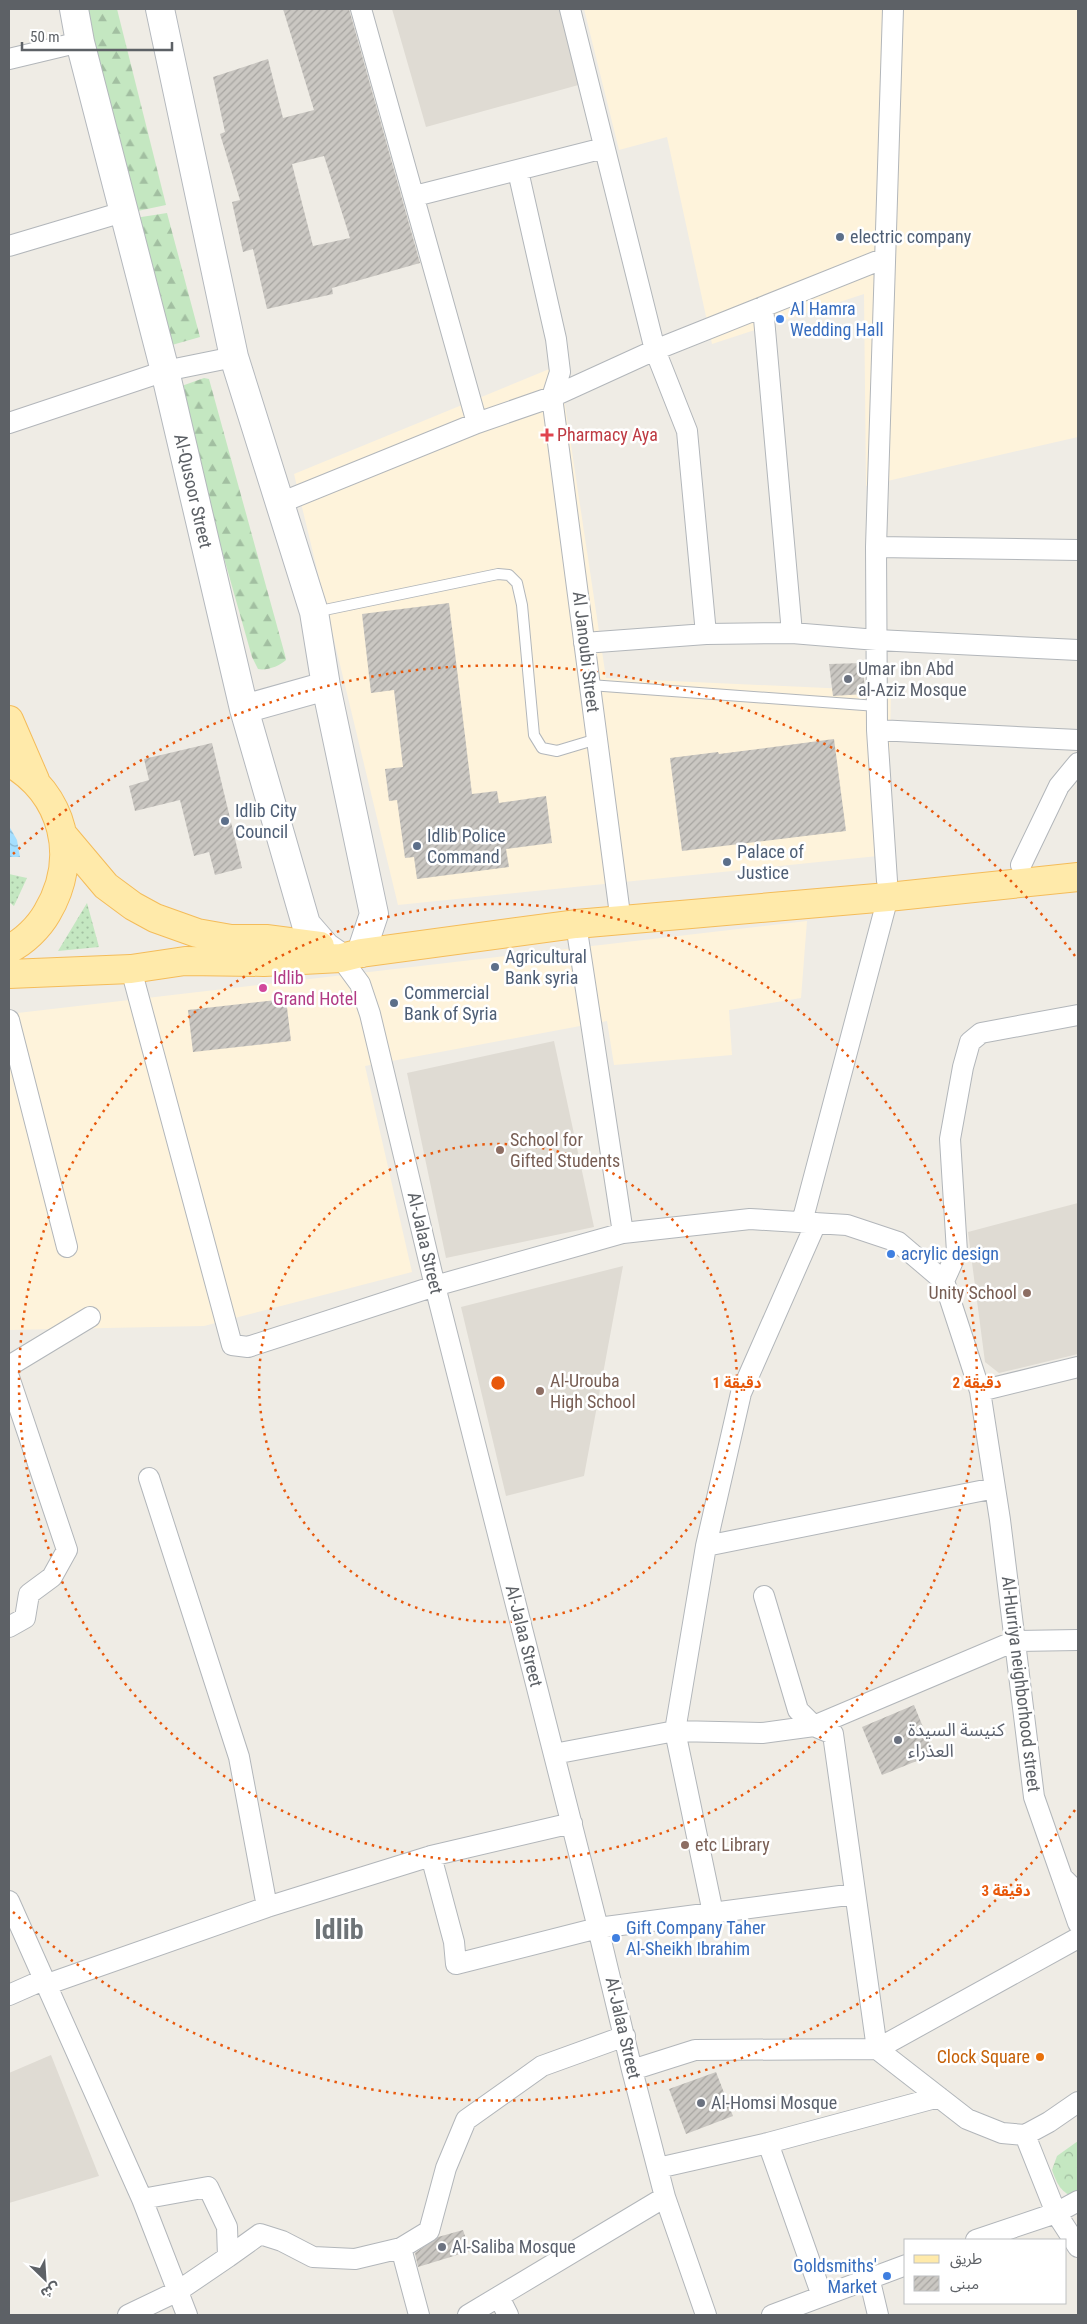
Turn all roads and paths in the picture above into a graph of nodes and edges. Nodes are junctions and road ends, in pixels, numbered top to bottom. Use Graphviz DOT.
graph roads {
  1 [pos="74,9"];
  2 [pos="160,9"];
  3 [pos="361,9"];
  4 [pos="570,9"];
  5 [pos="893,9"];
  6 [pos="80,42"];
  7 [pos="9,59"];
  8 [pos="604,148"];
  9 [pos="518,171"];
  10 [pos="415,196"];
  11 [pos="123,212"];
  12 [pos="9,246"];
  13 [pos="885,258"];
  14 [pos="762,306"];
  15 [pos="655,350"];
  16 [pos="234,356"];
  17 [pos="165,371"];
  18 [pos="552,397"];
  19 [pos="9,423"];
  20 [pos="477,423"];
  21 [pos="280,503"];
  22 [pos="876,548"];
  23 [pos="1078,550"];
  24 [pos="314,612"];
  25 [pos="792,633"];
  26 [pos="706,634"];
  27 [pos="876,640"];
  28 [pos="584,643"];
  29 [pos="1078,650"];
  30 [pos="590,685"];
  31 [pos="326,686"];
  32 [pos="877,706"];
  33 [pos="244,709"];
  34 [pos="9,720"];
  35 [pos="877,730"];
  36 [pos="597,739"];
  37 [pos="1078,740"];
  38 [pos="9,762"];
  39 [pos="1078,762"];
  40 [pos="36,782"];
  41 [pos="63,835"];
  42 [pos="1078,858"];
  43 [pos="1021,865"];
  44 [pos="1078,877"];
  45 [pos="888,889"];
  46 [pos="618,907"];
  47 [pos="576,924"];
  48 [pos="9,949"];
  49 [pos="348,950"];
  50 [pos="132,968"];
  51 [pos="9,974"];
  52 [pos="1078,1015"];
  53 [pos="9,1020"];
  54 [pos="809,1222"];
  55 [pos="623,1233"];
  56 [pos="67,1247"];
  57 [pos="944,1281"];
  58 [pos="435,1286"];
  59 [pos="90,1317"];
  60 [pos="9,1366"];
  61 [pos="1078,1367"];
  62 [pos="9,1377"];
  63 [pos="980,1391"];
  64 [pos="149,1478"];
  65 [pos="994,1488"];
  66 [pos="706,1546"];
  67 [pos="764,1596"];
  68 [pos="9,1627"];
  69 [pos="1078,1640"];
  70 [pos="1015,1641"];
  71 [pos="814,1726"];
  72 [pos="675,1730"];
  73 [pos="554,1754"];
  74 [pos="572,1823"];
  75 [pos="431,1856"];
  76 [pos="1062,1877"];
  77 [pos="1078,1893"];
  78 [pos="855,1894"];
  79 [pos="9,1901"];
  80 [pos="267,1907"];
  81 [pos="713,1913"];
  82 [pos="1078,1923"];
  83 [pos="598,1928"];
  84 [pos="1078,1938"];
  85 [pos="44,1983"];
  86 [pos="9,1995"];
  87 [pos="625,2036"];
  88 [pos="877,2049"];
  89 [pos="632,2070"];
  90 [pos="939,2097"];
  91 [pos="1078,2102"];
  92 [pos="1025,2135"];
  93 [pos="768,2144"];
  94 [pos="658,2168"];
  95 [pos="665,2197"];
  96 [pos="142,2200"];
  97 [pos="1078,2202"];
  98 [pos="1056,2212"];
  99 [pos="979,2239"];
  100 [pos="1078,2247"];
  101 [pos="401,2248"];
  102 [pos="228,2257"];
  103 [pos="904,2266"];
  104 [pos="869,2277"];
  105 [pos="178,2290"];
  106 [pos="822,2296"];
  107 [pos="499,2297"];
  108 [pos="128,2315"];
  109 [pos="187,2315"];
  110 [pos="420,2315"];
  111 [pos="468,2315"];
  112 [pos="508,2315"];
  113 [pos="706,2315"];
  114 [pos="772,2315"];
  115 [pos="878,2315"];
  1 -- 6 [label="street, Al-Qusoor Street"];
  2 -- 16 [label="street"];
  3 -- 10 [label="street"];
  4 -- 8 [label="street"];
  5 -- 13 [label="street"];
  6 -- 7 [label="street"];
  6 -- 11 [label="street, Al-Qusoor Street"];
  8 -- 9 [label="street"];
  8 -- 15 [label="street"];
  9 -- 10 [label="street"];
  9 -- 18 [label="street"];
  10 -- 20 [label="street"];
  11 -- 12 [label="street"];
  11 -- 17 [label="street, Al-Qusoor Street"];
  13 -- 14 [label="street"];
  13 -- 22 [label="street"];
  14 -- 15 [label="street"];
  14 -- 25 [label="street"];
  15 -- 18 [label="street"];
  15 -- 26 [label="street"];
  16 -- 17 [label="street"];
  16 -- 21 [label="street"];
  17 -- 19 [label="street"];
  17 -- 33 [label="street, Al-Qusoor Street"];
  18 -- 20 [label="street"];
  18 -- 28 [label="street, Al Janoubi Street"];
  20 -- 21 [label="street"];
  21 -- 24 [label="street"];
  22 -- 23 [label="street"];
  22 -- 27 [label="street"];
  24 -- 31 [label="street"];
  24 -- 36 [label="lane"];
  25 -- 26 [label="street"];
  25 -- 27 [label="street"];
  26 -- 28 [label="street"];
  27 -- 29 [label="street"];
  27 -- 32 [label="street"];
  28 -- 30 [label="street, Al Janoubi Street"];
  30 -- 32 [label="lane"];
  30 -- 36 [label="street, Al Janoubi Street"];
  31 -- 33 [label="street"];
  31 -- 49 [label="street"];
  32 -- 35 [label="street"];
  33 -- 49 [label="street, Al-Qusoor Street"];
  34 -- 40 [label="main road"];
  35 -- 37 [label="street"];
  35 -- 45 [label="street"];
  36 -- 46 [label="street, Al Janoubi Street"];
  38 -- 40 [label="main road"];
  39 -- 43 [label="street"];
  40 -- 41 [label="main road"];
  41 -- 48 [label="main road"];
  41 -- 49 [label="main road"];
  42 -- 43 [label="main road"];
  43 -- 45 [label="main road"];
  44 -- 45 [label="main road"];
  45 -- 46 [label="main road"];
  45 -- 47 [label="main road"];
  45 -- 54 [label="street"];
  46 -- 49 [label="main road"];
  47 -- 49 [label="main road"];
  47 -- 55 [label="street"];
  49 -- 50 [label="main road"];
  49 -- 58 [label="street, Al-Jalaa Street"];
  50 -- 51 [label="main road"];
  50 -- 58 [label="street"];
  52 -- 57 [label="street"];
  53 -- 56 [label="street"];
  54 -- 55 [label="street"];
  54 -- 57 [label="street"];
  54 -- 66 [label="street"];
  55 -- 58 [label="street"];
  57 -- 63 [label="street, Al-Hurriya neighborhood street"];
  58 -- 73 [label="street, Al-Jalaa Street"];
  59 -- 60 [label="street"];
  61 -- 63 [label="street"];
  62 -- 68 [label="street"];
  63 -- 65 [label="street, Al-Hurriya neighborhood street"];
  64 -- 80 [label="street"];
  65 -- 66 [label="street"];
  65 -- 70 [label="street, Al-Hurriya neighborhood street"];
  66 -- 72 [label="street"];
  67 -- 71 [label="street"];
  69 -- 70 [label="street"];
  70 -- 71 [label="street"];
  70 -- 76 [label="street, Al-Hurriya neighborhood street"];
  71 -- 72 [label="street"];
  71 -- 78 [label="street"];
  72 -- 73 [label="street"];
  72 -- 81 [label="street"];
  73 -- 74 [label="street, Al-Jalaa Street"];
  74 -- 75 [label="street"];
  74 -- 83 [label="street, Al-Jalaa Street"];
  75 -- 80 [label="street"];
  75 -- 83 [label="street"];
  76 -- 77 [label="street"];
  76 -- 82 [label="street, Al-Hurriya neighborhood street"];
  78 -- 81 [label="street"];
  78 -- 88 [label="street"];
  79 -- 85 [label="street"];
  80 -- 85 [label="street"];
  81 -- 83 [label="street"];
  83 -- 87 [label="street, Al-Jalaa Street"];
  84 -- 88 [label="street"];
  85 -- 86 [label="street"];
  85 -- 96 [label="street"];
  87 -- 89 [label="street, Al-Jalaa Street"];
  87 -- 101 [label="street"];
  88 -- 89 [label="street"];
  88 -- 90 [label="street"];
  89 -- 94 [label="street, Al-Jalaa Street"];
  90 -- 92 [label="street"];
  90 -- 93 [label="street"];
  91 -- 92 [label="street"];
  92 -- 98 [label="street"];
  93 -- 94 [label="street"];
  93 -- 106 [label="street"];
  94 -- 95 [label="street, Al-Jalaa Street"];
  95 -- 107 [label="street"];
  95 -- 113 [label="street, Al-Jalaa Street"];
  96 -- 102 [label="street"];
  96 -- 105 [label="street"];
  97 -- 98 [label="street"];
  98 -- 99 [label="street"];
  98 -- 100 [label="street"];
  101 -- 102 [label="street"];
  101 -- 110 [label="street"];
  102 -- 105 [label="street"];
  103 -- 104 [label="street"];
  104 -- 106 [label="street"];
  104 -- 115 [label="street"];
  105 -- 108 [label="street"];
  105 -- 109 [label="street"];
  106 -- 114 [label="street"];
  107 -- 111 [label="street"];
  107 -- 112 [label="street"];
}
